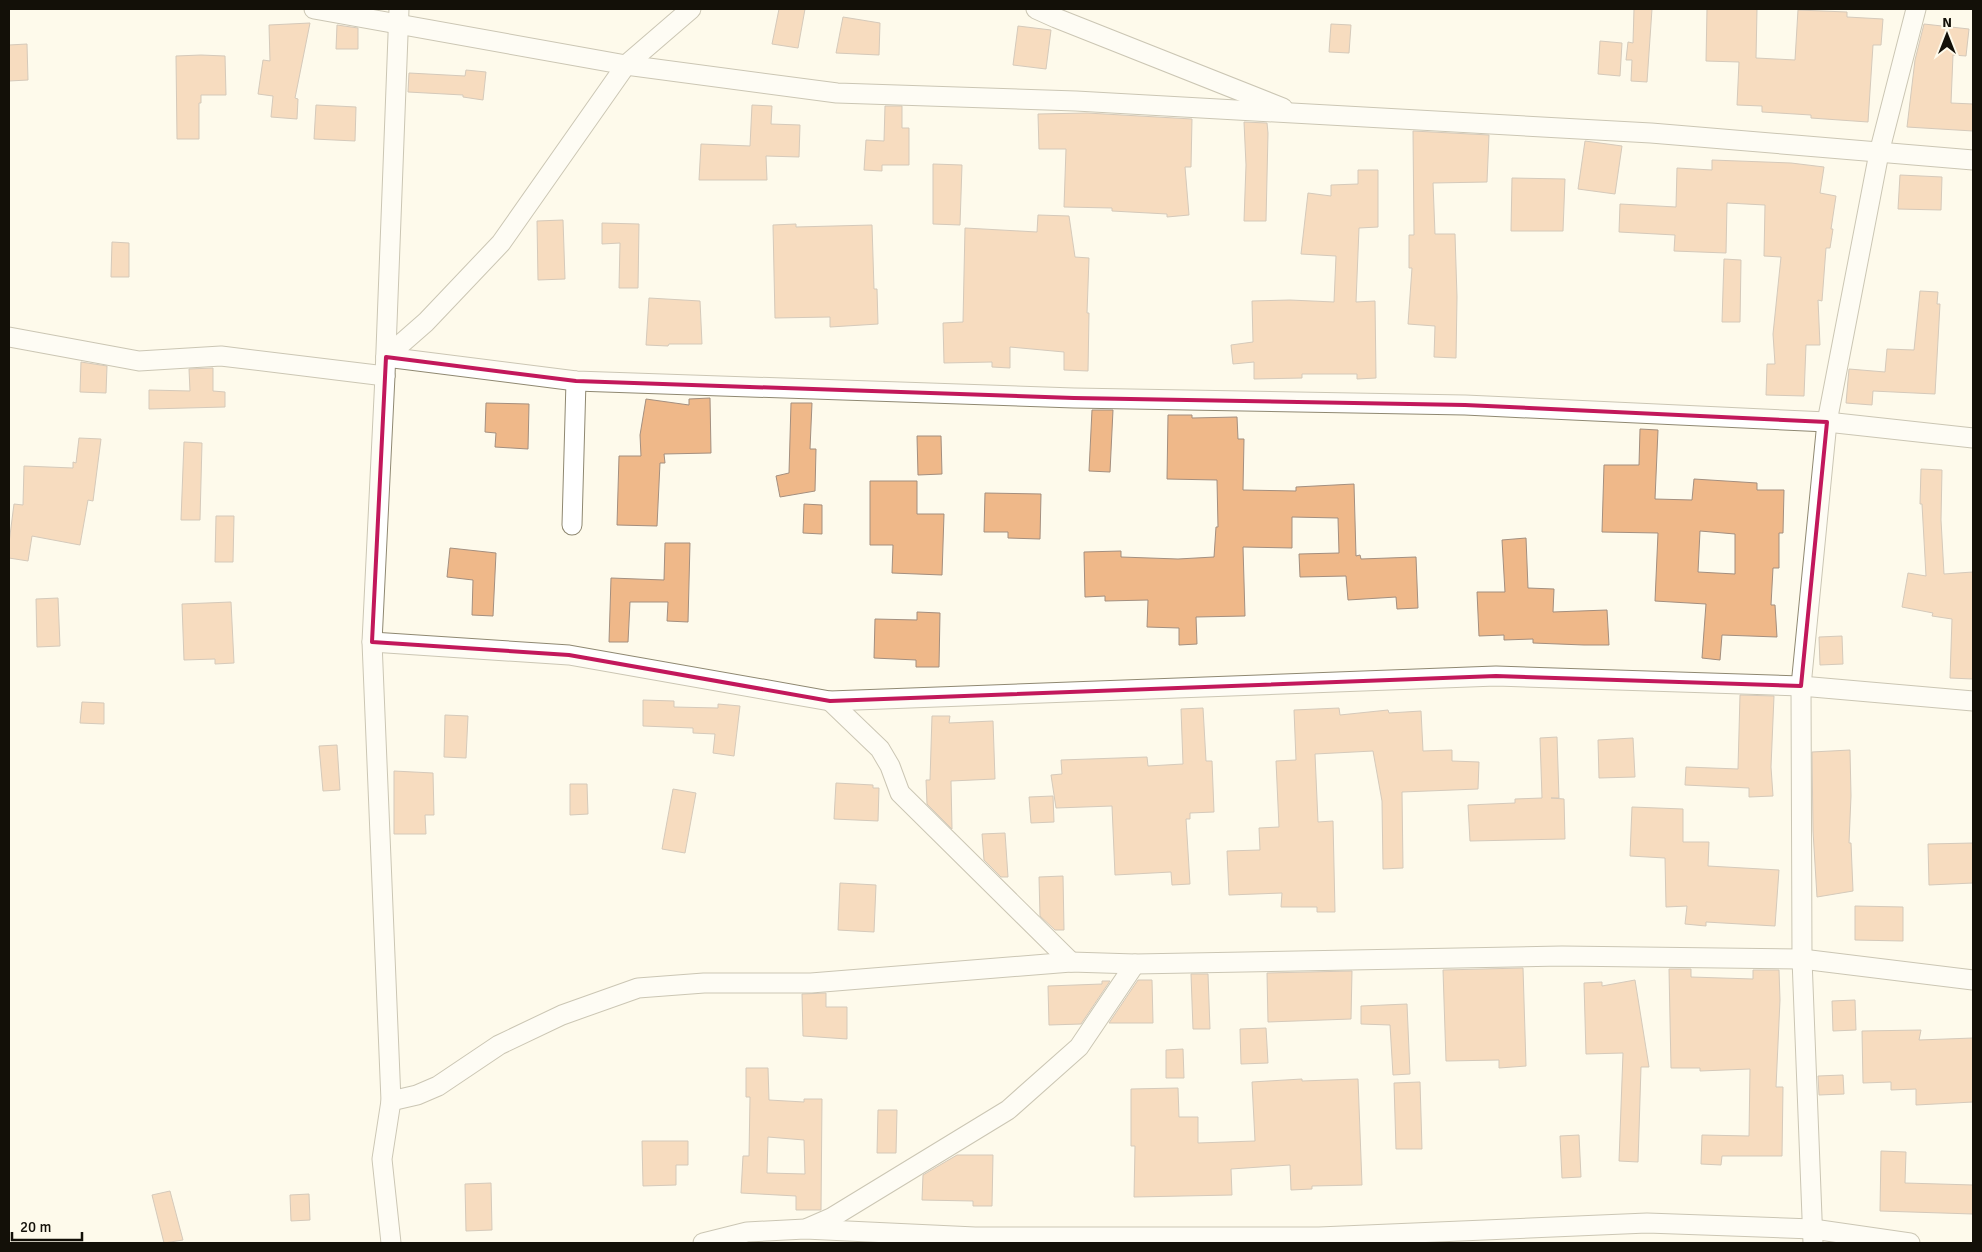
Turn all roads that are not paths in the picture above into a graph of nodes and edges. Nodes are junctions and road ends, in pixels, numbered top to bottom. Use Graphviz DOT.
graph roads {
  1 [pos="314,9"];
  2 [pos="691,9"];
  3 [pos="1036,9"];
  4 [pos="1916,9"];
  5 [pos="398,16"];
  6 [pos="626,65"];
  7 [pos="1298,114"];
  8 [pos="1879,153"];
  9 [pos="1973,160"];
  10 [pos="9,337"];
  11 [pos="385,367"];
  12 [pos="576,381"];
  13 [pos="1827,422"];
  14 [pos="1973,438"];
  15 [pos="572,525"];
  16 [pos="372,642"];
  17 [pos="1801,686"];
  18 [pos="830,701"];
  19 [pos="1973,701"];
  20 [pos="1802,959"];
  21 [pos="1071,962"];
  22 [pos="1135,964"];
  23 [pos="1973,980"];
  24 [pos="391,1101"];
  25 [pos="805,1229"];
  26 [pos="1813,1236"];
  27 [pos="391,1243"];
  28 [pos="703,1243"];
  29 [pos="1910,1243"];
  1 -- 5 [label="street"];
  2 -- 6 [label="street"];
  3 -- 7 [label="street"];
  4 -- 8 [label="street"];
  5 -- 6 [label="street"];
  5 -- 11 [label="street"];
  6 -- 7 [label="street"];
  6 -- 11 [label="street"];
  7 -- 8 [label="street"];
  8 -- 9 [label="street"];
  8 -- 13 [label="street"];
  10 -- 11 [label="street"];
  11 -- 12 [label="street"];
  11 -- 16 [label="street"];
  12 -- 13 [label="street"];
  12 -- 15 [label="street"];
  13 -- 14 [label="street"];
  13 -- 17 [label="street"];
  16 -- 18 [label="street"];
  16 -- 24 [label="street"];
  17 -- 18 [label="street"];
  17 -- 19 [label="street"];
  17 -- 20 [label="street"];
  18 -- 21 [label="street"];
  20 -- 22 [label="street"];
  20 -- 23 [label="street"];
  20 -- 26 [label="street"];
  21 -- 22 [label="street"];
  21 -- 24 [label="street"];
  22 -- 25 [label="street"];
  24 -- 27 [label="street"];
  25 -- 26 [label="street"];
  25 -- 28 [label="street"];
  26 -- 29 [label="street"];
}
